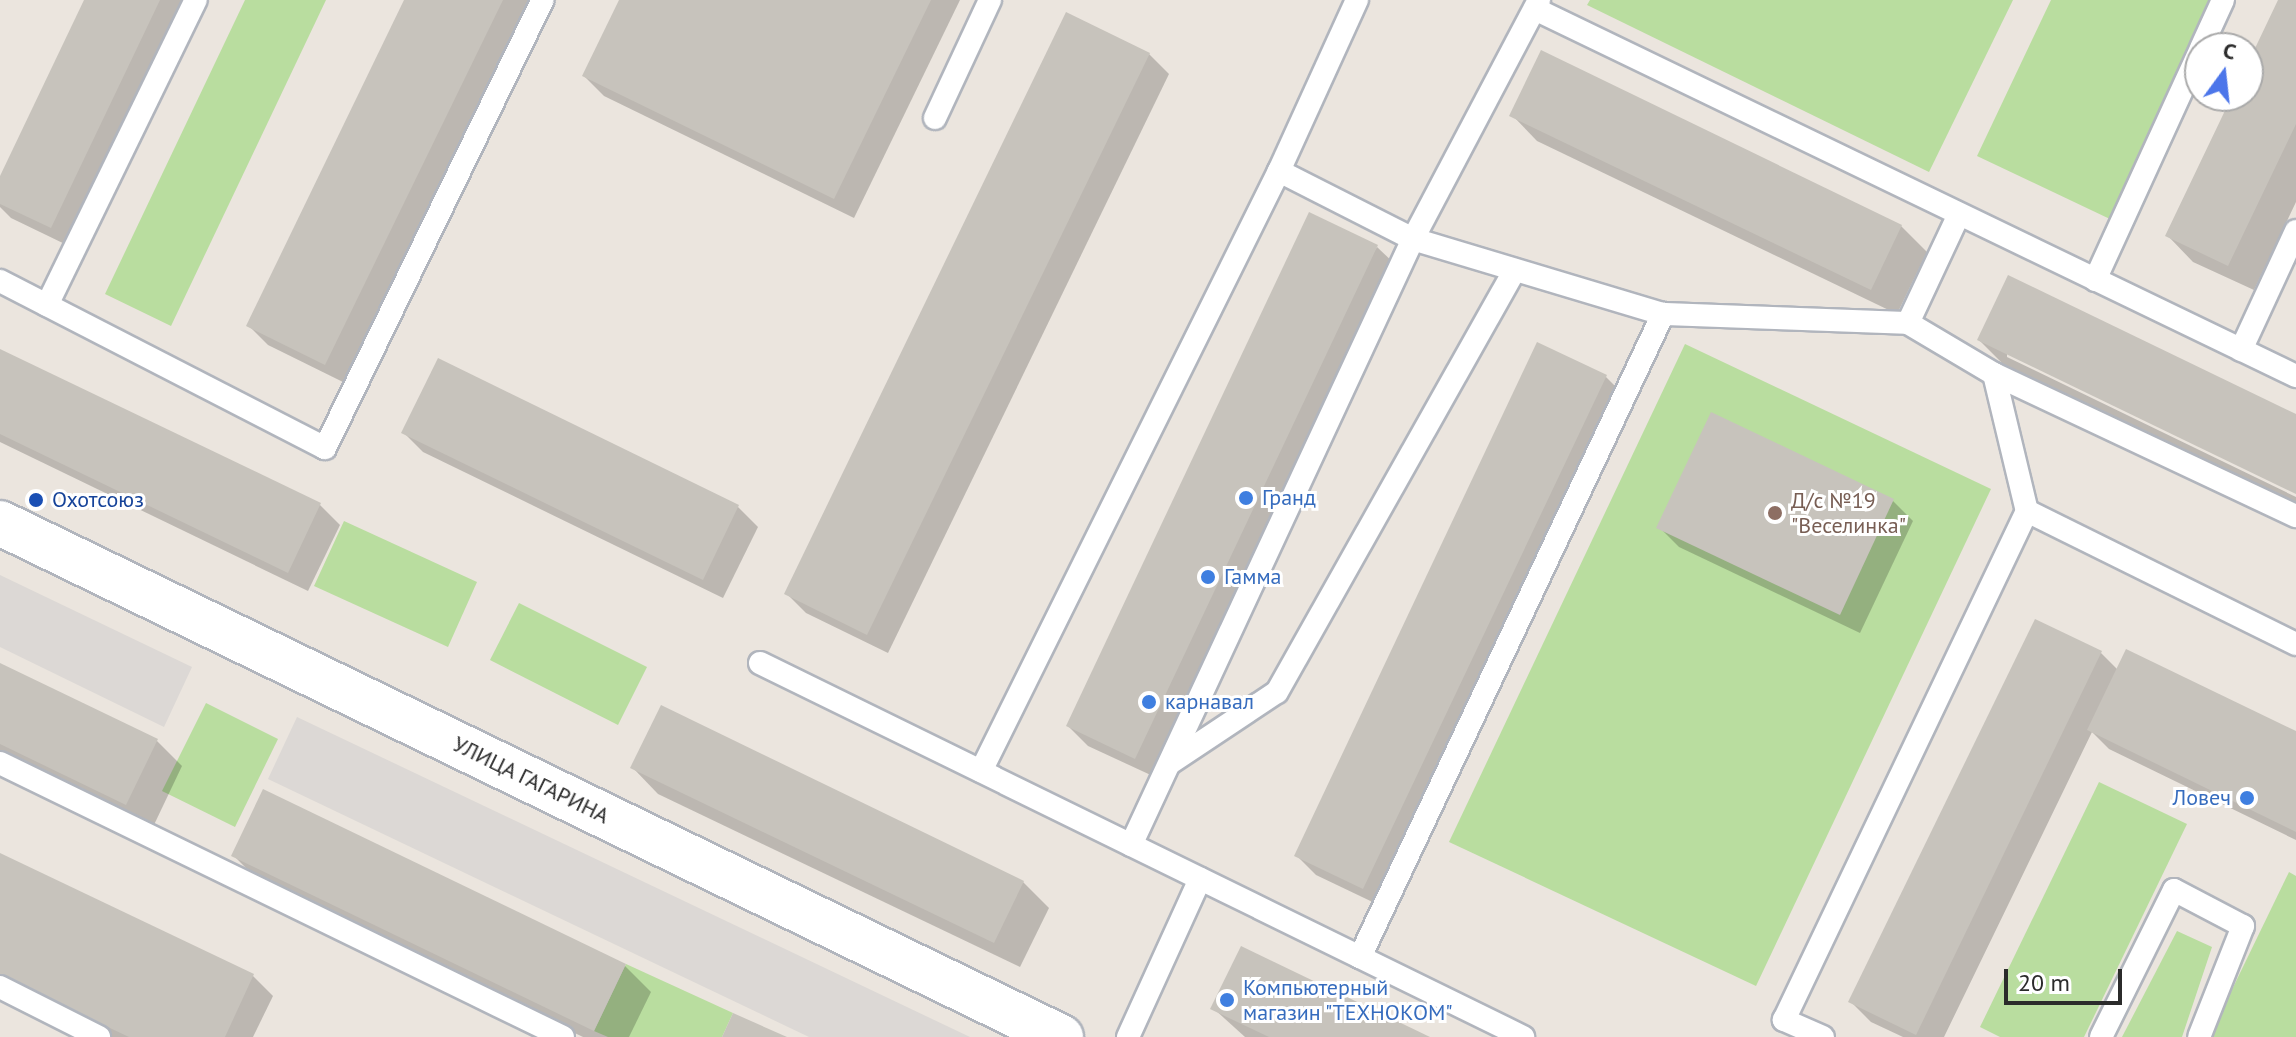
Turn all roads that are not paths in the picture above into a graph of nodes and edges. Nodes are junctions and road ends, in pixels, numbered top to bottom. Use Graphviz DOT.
graph roads {
  1 [pos="196,0"];
  2 [pos="543,0"];
  3 [pos="990,0"];
  4 [pos="1357,0"];
  5 [pos="2223,0"];
  6 [pos="1537,4"];
  7 [pos="2209,32"];
  8 [pos="2184,87"];
  9 [pos="935,118"];
  10 [pos="1279,171"];
  11 [pos="1959,214"];
  12 [pos="2296,231"];
  13 [pos="1413,239"];
  14 [pos="1515,270"];
  15 [pos="2095,280"];
  16 [pos="0,281"];
  17 [pos="47,305"];
  18 [pos="1663,314"];
  19 [pos="1908,323"];
  20 [pos="2241,350"];
  21 [pos="1994,374"];
  22 [pos="2296,376"];
  23 [pos="2027,511"];
  24 [pos="2296,516"];
  25 [pos="0,523"];
  26 [pos="2296,644"];
  27 [pos="760,663"];
  28 [pos="0,763"];
  29 [pos="1169,764"];
  30 [pos="981,771"];
  31 [pos="1131,845"];
  32 [pos="1200,879"];
  33 [pos="1360,957"];
  34 [pos="0,987"];
  35 [pos="101,1036"];
  36 [pos="563,1037"];
  37 [pos="1061,1037"];
  38 [pos="1128,1037"];
  39 [pos="1523,1037"];
  40 [pos="1823,1037"];
  41 [pos="2101,1037"];
  42 [pos="2199,1037"];
  1 -- 17 [label="lane"];
  2 -- 17 [label="lane"];
  3 -- 9 [label="lane"];
  4 -- 10 [label="lane"];
  5 -- 7 [label="lane"];
  6 -- 11 [label="lane"];
  6 -- 13 [label="lane"];
  8 -- 15 [label="lane"];
  10 -- 13 [label="lane"];
  10 -- 30 [label="lane"];
  11 -- 15 [label="lane"];
  11 -- 19 [label="lane"];
  12 -- 20 [label="lane"];
  13 -- 14 [label="lane"];
  13 -- 29 [label="lane"];
  14 -- 18 [label="lane"];
  14 -- 29 [label="lane"];
  15 -- 20 [label="lane"];
  16 -- 17 [label="lane"];
  18 -- 19 [label="lane"];
  18 -- 33 [label="lane"];
  19 -- 21 [label="lane"];
  20 -- 22 [label="lane"];
  21 -- 23 [label="lane"];
  21 -- 24 [label="lane"];
  23 -- 26 [label="lane"];
  23 -- 40 [label="lane"];
  25 -- 37 [label="street, УЛИЦА ГАГАРИНА"];
  27 -- 30 [label="lane"];
  28 -- 36 [label="lane"];
  29 -- 31 [label="lane"];
  30 -- 31 [label="lane"];
  31 -- 32 [label="lane"];
  32 -- 33 [label="lane"];
  32 -- 38 [label="lane"];
  33 -- 39 [label="lane"];
  34 -- 35 [label="lane"];
  41 -- 42 [label="lane"];
}
